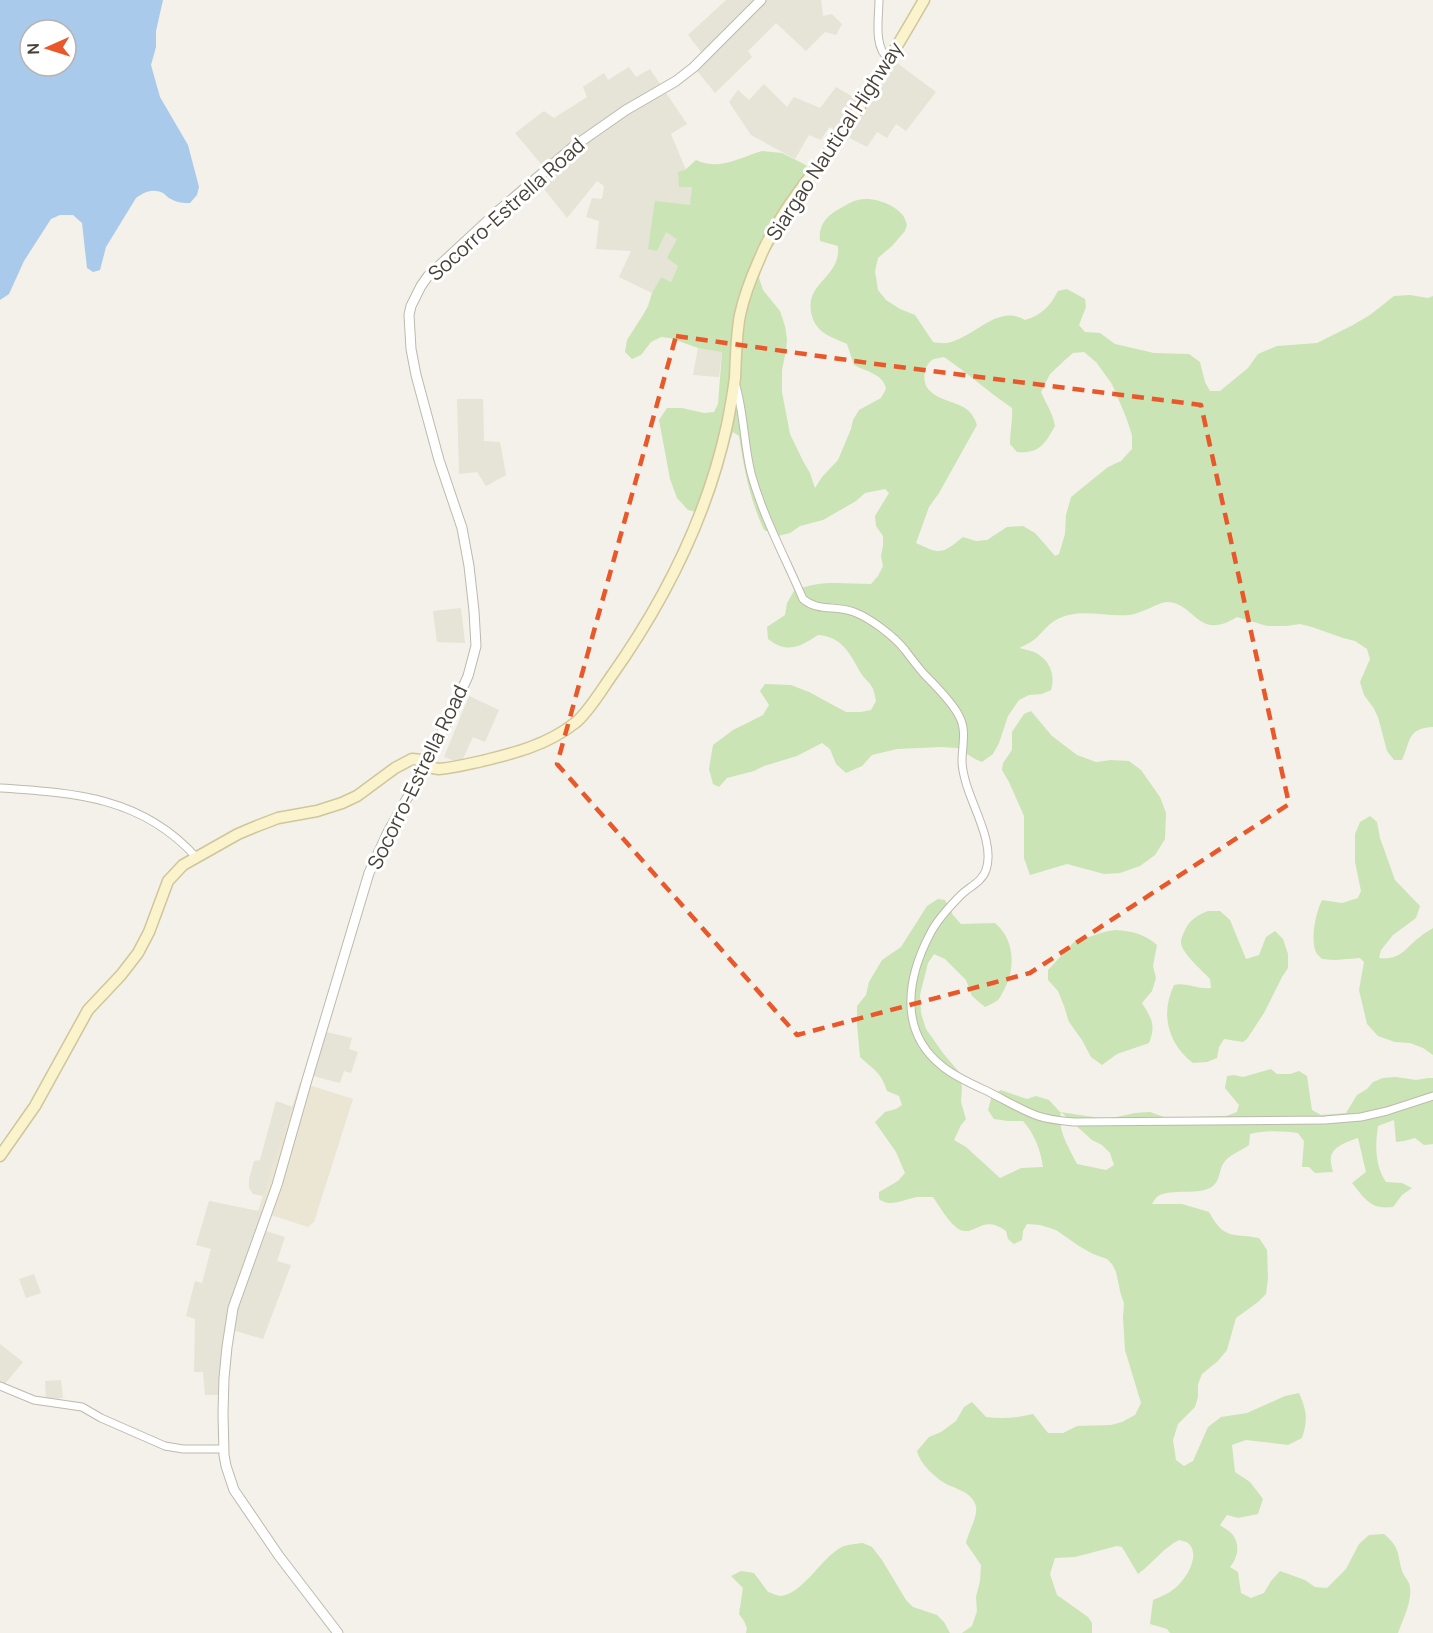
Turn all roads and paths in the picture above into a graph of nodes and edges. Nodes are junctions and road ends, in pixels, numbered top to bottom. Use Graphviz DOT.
graph roads {
  1 [pos="761,0"];
  2 [pos="879,0"];
  3 [pos="924,0"];
  4 [pos="889,59"];
  5 [pos="735,379"];
  6 [pos="427,763"];
  7 [pos="0,788"];
  8 [pos="196,857"];
  9 [pos="1433,1096"];
  10 [pos="0,1156"];
  11 [pos="0,1386"];
  12 [pos="224,1449"];
  13 [pos="338,1633"];
  1 -- 6 [label="street, Socorro-Estrella Road"];
  2 -- 4 [label="street"];
  3 -- 4 [label="main road, Siargao Nautical Highway"];
  4 -- 5 [label="main road, Siargao Nautical Highway"];
  5 -- 6 [label="main road, Siargao Nautical Highway"];
  5 -- 9 [label="street"];
  6 -- 8 [label="main road, Siargao Nautical Highway"];
  6 -- 12 [label="street, Socorro-Estrella Road"];
  7 -- 8 [label="street"];
  8 -- 10 [label="main road, Siargao Nautical Highway"];
  11 -- 12 [label="street"];
  12 -- 13 [label="street, Socorro-Estrella Road"];
}
